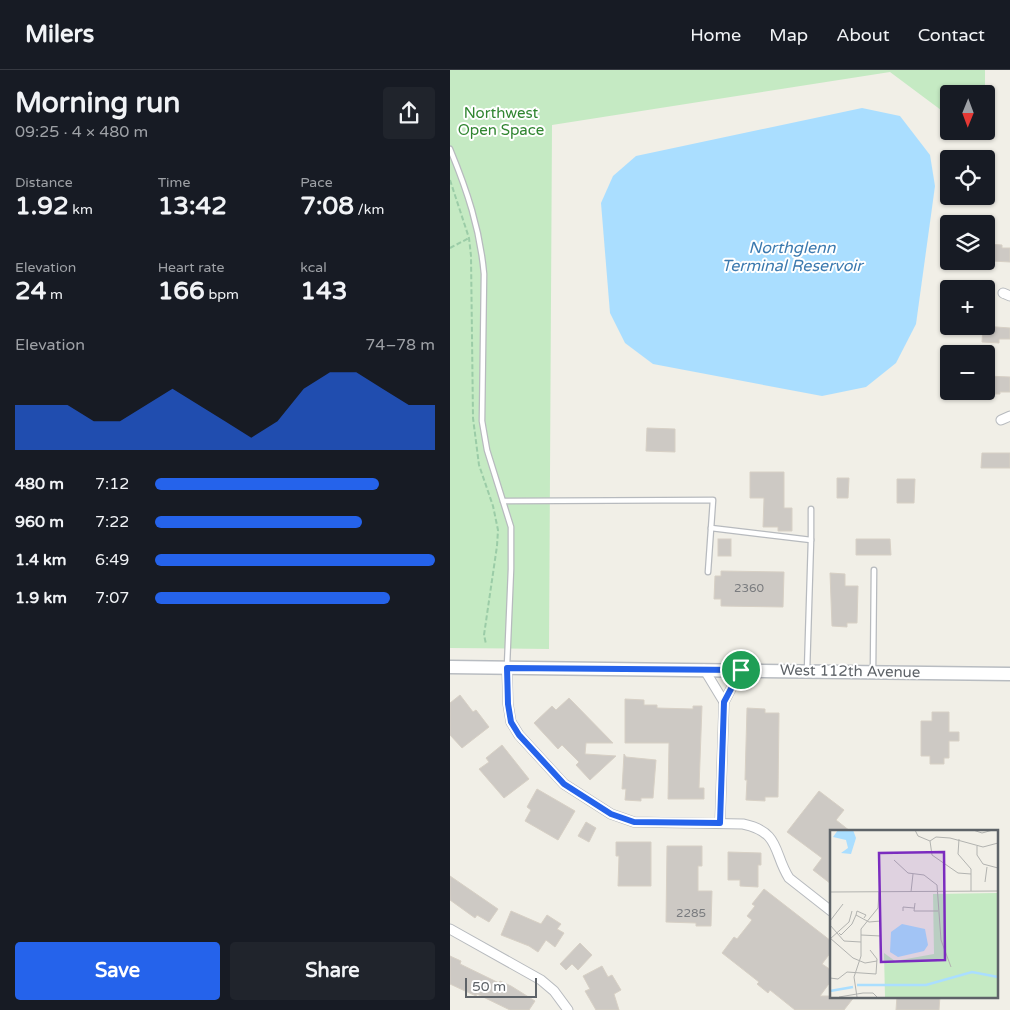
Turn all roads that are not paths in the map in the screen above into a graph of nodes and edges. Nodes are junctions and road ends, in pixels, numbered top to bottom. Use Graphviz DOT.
graph roads {
  1 [pos="450,149"];
  2 [pos="1010,416"];
  3 [pos="1001,420"];
  4 [pos="503,500"];
  5 [pos="810,509"];
  6 [pos="711,528"];
  7 [pos="811,540"];
  8 [pos="874,570"];
  9 [pos="708,572"];
  10 [pos="450,667"];
  11 [pos="507,668"];
  12 [pos="704,670"];
  13 [pos="741,670"];
  14 [pos="807,671"];
  15 [pos="873,672"];
  16 [pos="1010,674"];
  17 [pos="724,702"];
  18 [pos="720,823"];
  19 [pos="830,910"];
  20 [pos="450,929"];
  21 [pos="568,1010"];
  1 -- 4 [label="lane"];
  2 -- 3 [label="street"];
  4 -- 6 [label="lane"];
  4 -- 11 [label="lane"];
  5 -- 7 [label="lane"];
  6 -- 7 [label="lane"];
  6 -- 9 [label="lane"];
  7 -- 14 [label="lane"];
  8 -- 15 [label="lane"];
  10 -- 11 [label="main road, West 112th Avenue"];
  11 -- 12 [label="main road, West 112th Avenue"];
  11 -- 18 [label="street"];
  12 -- 13 [label="main road, West 112th Avenue"];
  12 -- 17 [label="street"];
  13 -- 14 [label="main road, West 112th Avenue"];
  13 -- 17 [label="street"];
  14 -- 15 [label="main road, West 112th Avenue"];
  15 -- 16 [label="main road, West 112th Avenue"];
  17 -- 18 [label="street"];
  18 -- 19 [label="street"];
  20 -- 21 [label="street"];
}
